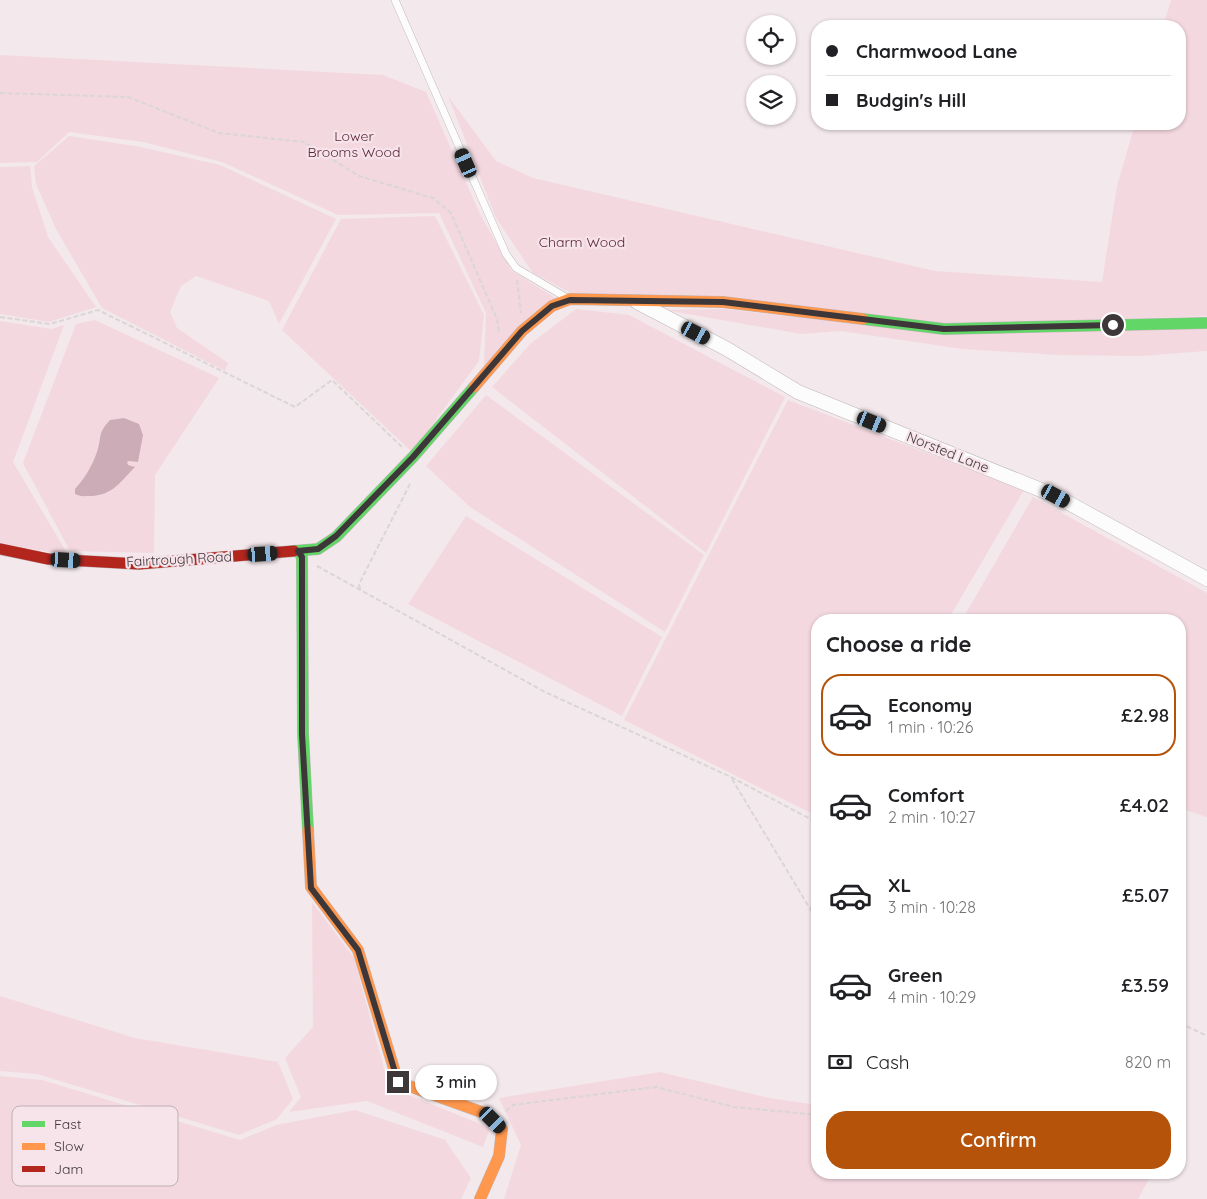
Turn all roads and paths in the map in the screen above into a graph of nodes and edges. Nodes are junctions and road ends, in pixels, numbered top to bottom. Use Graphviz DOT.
graph roads {
  1 [pos="395,0"];
  2 [pos="0,93"];
  3 [pos="516,268"];
  4 [pos="570,300"];
  5 [pos="635,300"];
  6 [pos="0,317"];
  7 [pos="1207,323"];
  8 [pos="522,331"];
  9 [pos="503,353"];
  10 [pos="413,457"];
  11 [pos="412,480"];
  12 [pos="0,549"];
  13 [pos="300,554"];
  14 [pos="1207,579"];
  15 [pos="360,589"];
  16 [pos="731,777"];
  17 [pos="811,819"];
  18 [pos="811,910"];
  19 [pos="1186,1026"];
  20 [pos="1207,1036"];
  21 [pos="811,1113"];
  22 [pos="493,1120"];
  23 [pos="480,1199"];
  1 -- 3 [label="lane"];
  2 -- 9 [label="path"];
  3 -- 4 [label="lane"];
  3 -- 8 [label="path"];
  4 -- 5 [label="street"];
  4 -- 8 [label="street, Fairtrough Road"];
  5 -- 7 [label="street"];
  5 -- 14 [label="street, Norsted Lane"];
  6 -- 10 [label="path"];
  8 -- 9 [label="street, Fairtrough Road"];
  9 -- 10 [label="street, Fairtrough Road"];
  10 -- 13 [label="street, Fairtrough Road"];
  11 -- 15 [label="path"];
  12 -- 13 [label="street, Fairtrough Road"];
  13 -- 15 [label="path"];
  13 -- 22 [label="street"];
  15 -- 16 [label="path"];
  16 -- 17 [label="path"];
  16 -- 18 [label="path"];
  19 -- 20 [label="path"];
  21 -- 22 [label="path"];
  22 -- 23 [label="street"];
}
